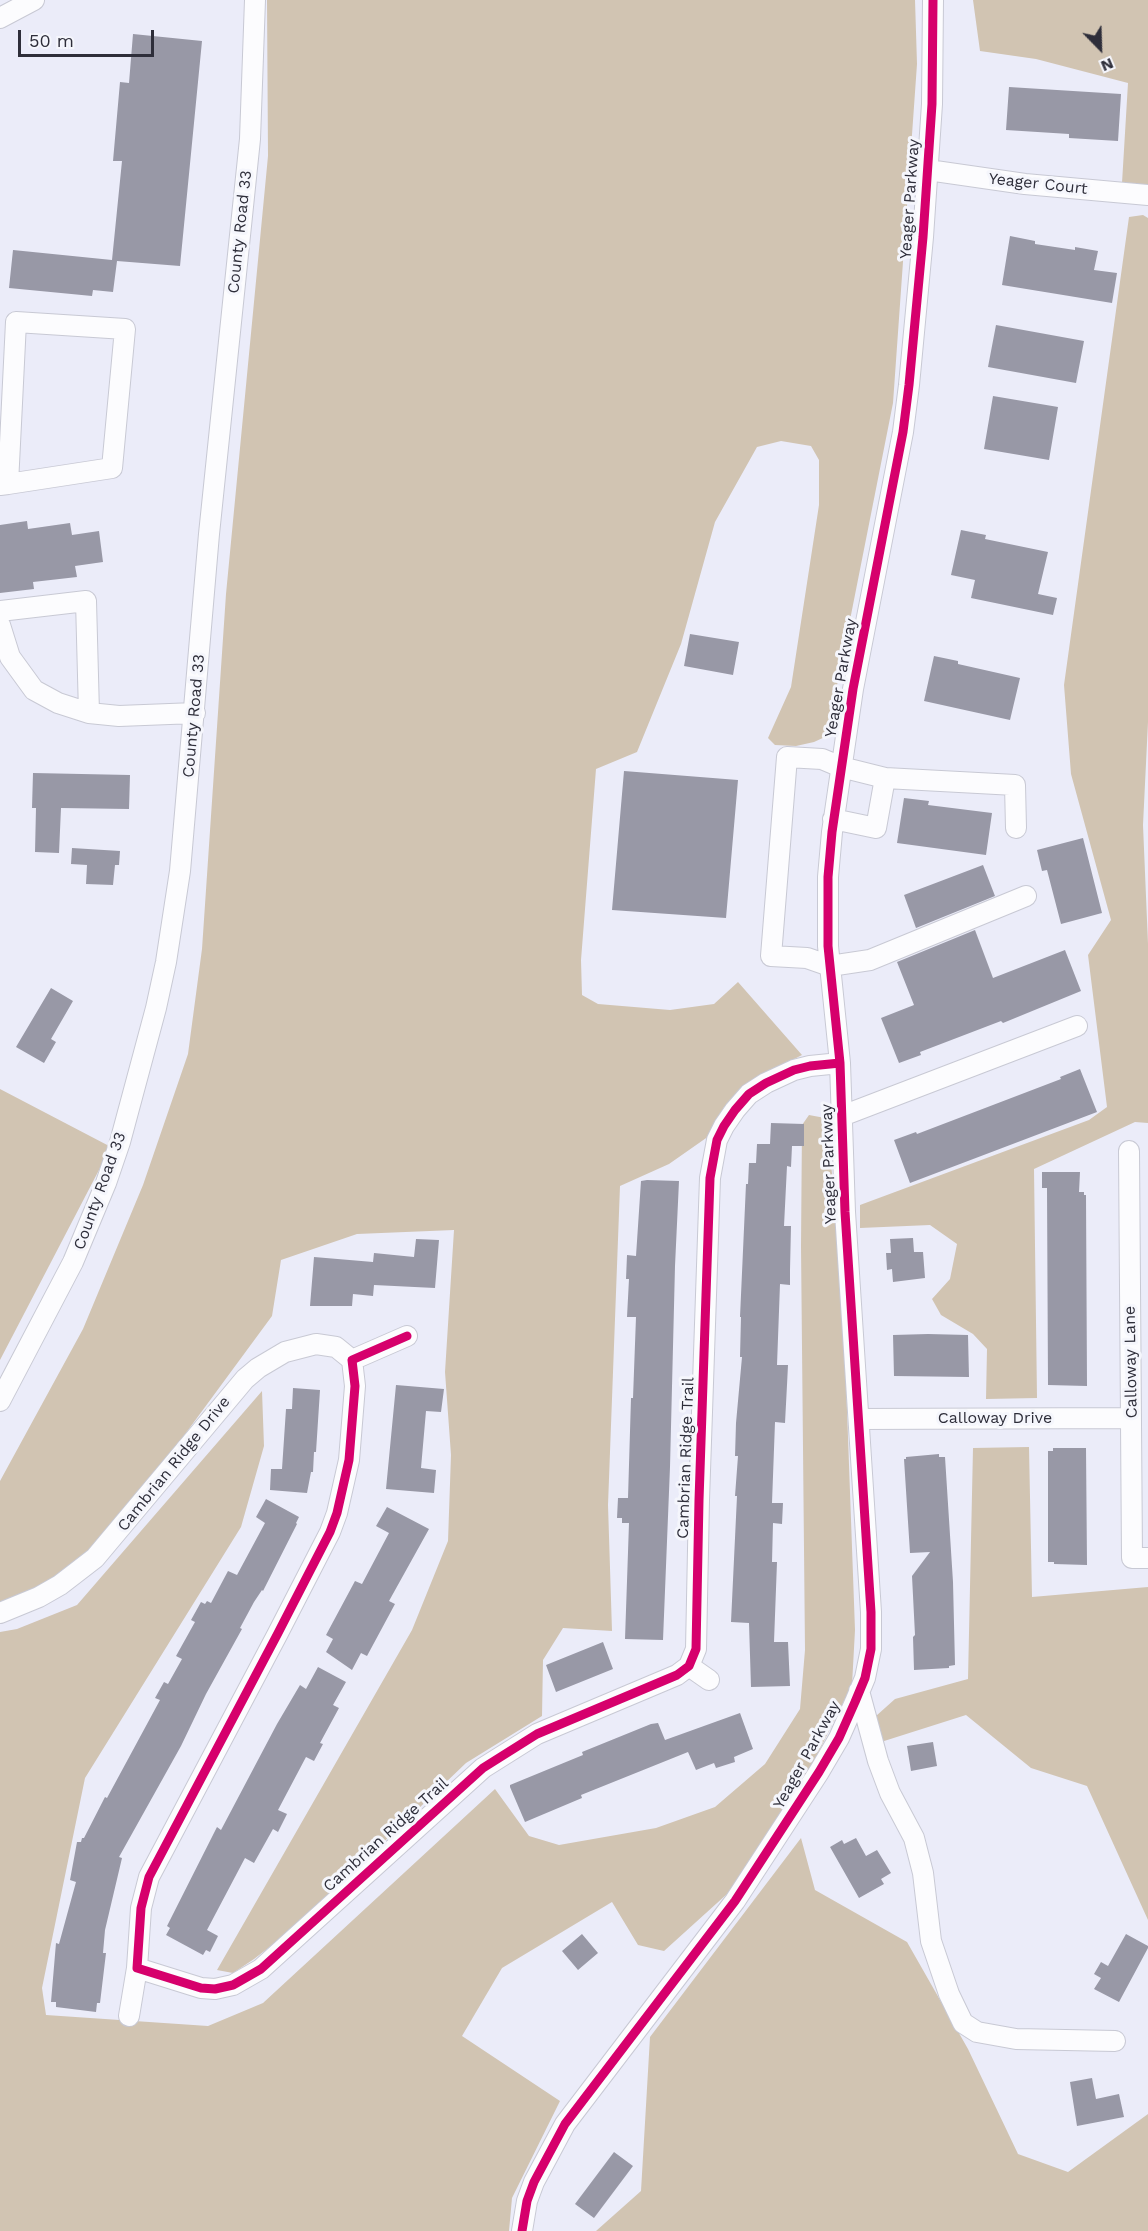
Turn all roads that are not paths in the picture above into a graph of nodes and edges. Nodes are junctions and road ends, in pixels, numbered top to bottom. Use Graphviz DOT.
graph roads {
  1 [pos="34,0"];
  2 [pos="255,0"];
  3 [pos="933,0"];
  4 [pos="0,18"];
  5 [pos="928,170"];
  6 [pos="1148,195"];
  7 [pos="4,484"];
  8 [pos="0,611"];
  9 [pos="0,625"];
  10 [pos="89,713"];
  11 [pos="195,713"];
  12 [pos="841,768"];
  13 [pos="885,778"];
  14 [pos="834,819"];
  15 [pos="1016,828"];
  16 [pos="1026,896"];
  17 [pos="830,966"];
  18 [pos="1077,1026"];
  19 [pos="840,1063"];
  20 [pos="842,1116"];
  21 [pos="1129,1151"];
  22 [pos="407,1336"];
  23 [pos="352,1360"];
  24 [pos="0,1401"];
  25 [pos="1131,1418"];
  26 [pos="859,1419"];
  27 [pos="1148,1558"];
  28 [pos="0,1613"];
  29 [pos="689,1666"];
  30 [pos="709,1680"];
  31 [pos="859,1691"];
  32 [pos="137,1968"];
  33 [pos="129,2016"];
  34 [pos="1115,2041"];
  35 [pos="522,2231"];
  1 -- 4 [label="street"];
  2 -- 11 [label="street, County Road 33"];
  3 -- 5 [label="street, Yeager Parkway"];
  5 -- 6 [label="street, Yeager Court"];
  5 -- 12 [label="street, Yeager Parkway"];
  7 -- 7 [label="street"];
  8 -- 10 [label="street"];
  9 -- 10 [label="street"];
  10 -- 11 [label="street"];
  11 -- 24 [label="street, County Road 33"];
  12 -- 13 [label="street"];
  12 -- 14 [label="street, Yeager Parkway"];
  12 -- 17 [label="street"];
  13 -- 14 [label="street"];
  13 -- 15 [label="street"];
  14 -- 17 [label="street, Yeager Parkway"];
  16 -- 17 [label="street"];
  17 -- 19 [label="street, Yeager Parkway"];
  18 -- 20 [label="street"];
  19 -- 20 [label="street, Yeager Parkway"];
  19 -- 29 [label="street, Cambrian Ridge Trail"];
  20 -- 26 [label="street, Yeager Parkway"];
  21 -- 25 [label="street, Calloway Lane"];
  22 -- 23 [label="street"];
  23 -- 28 [label="street, Cambrian Ridge Drive"];
  23 -- 32 [label="street"];
  25 -- 26 [label="street, Calloway Drive"];
  25 -- 27 [label="street, Calloway Lane"];
  26 -- 31 [label="street, Yeager Parkway"];
  29 -- 30 [label="street"];
  29 -- 32 [label="street, Cambrian Ridge Trail"];
  31 -- 34 [label="street"];
  31 -- 35 [label="street, Yeager Parkway"];
  32 -- 33 [label="street"];
}
